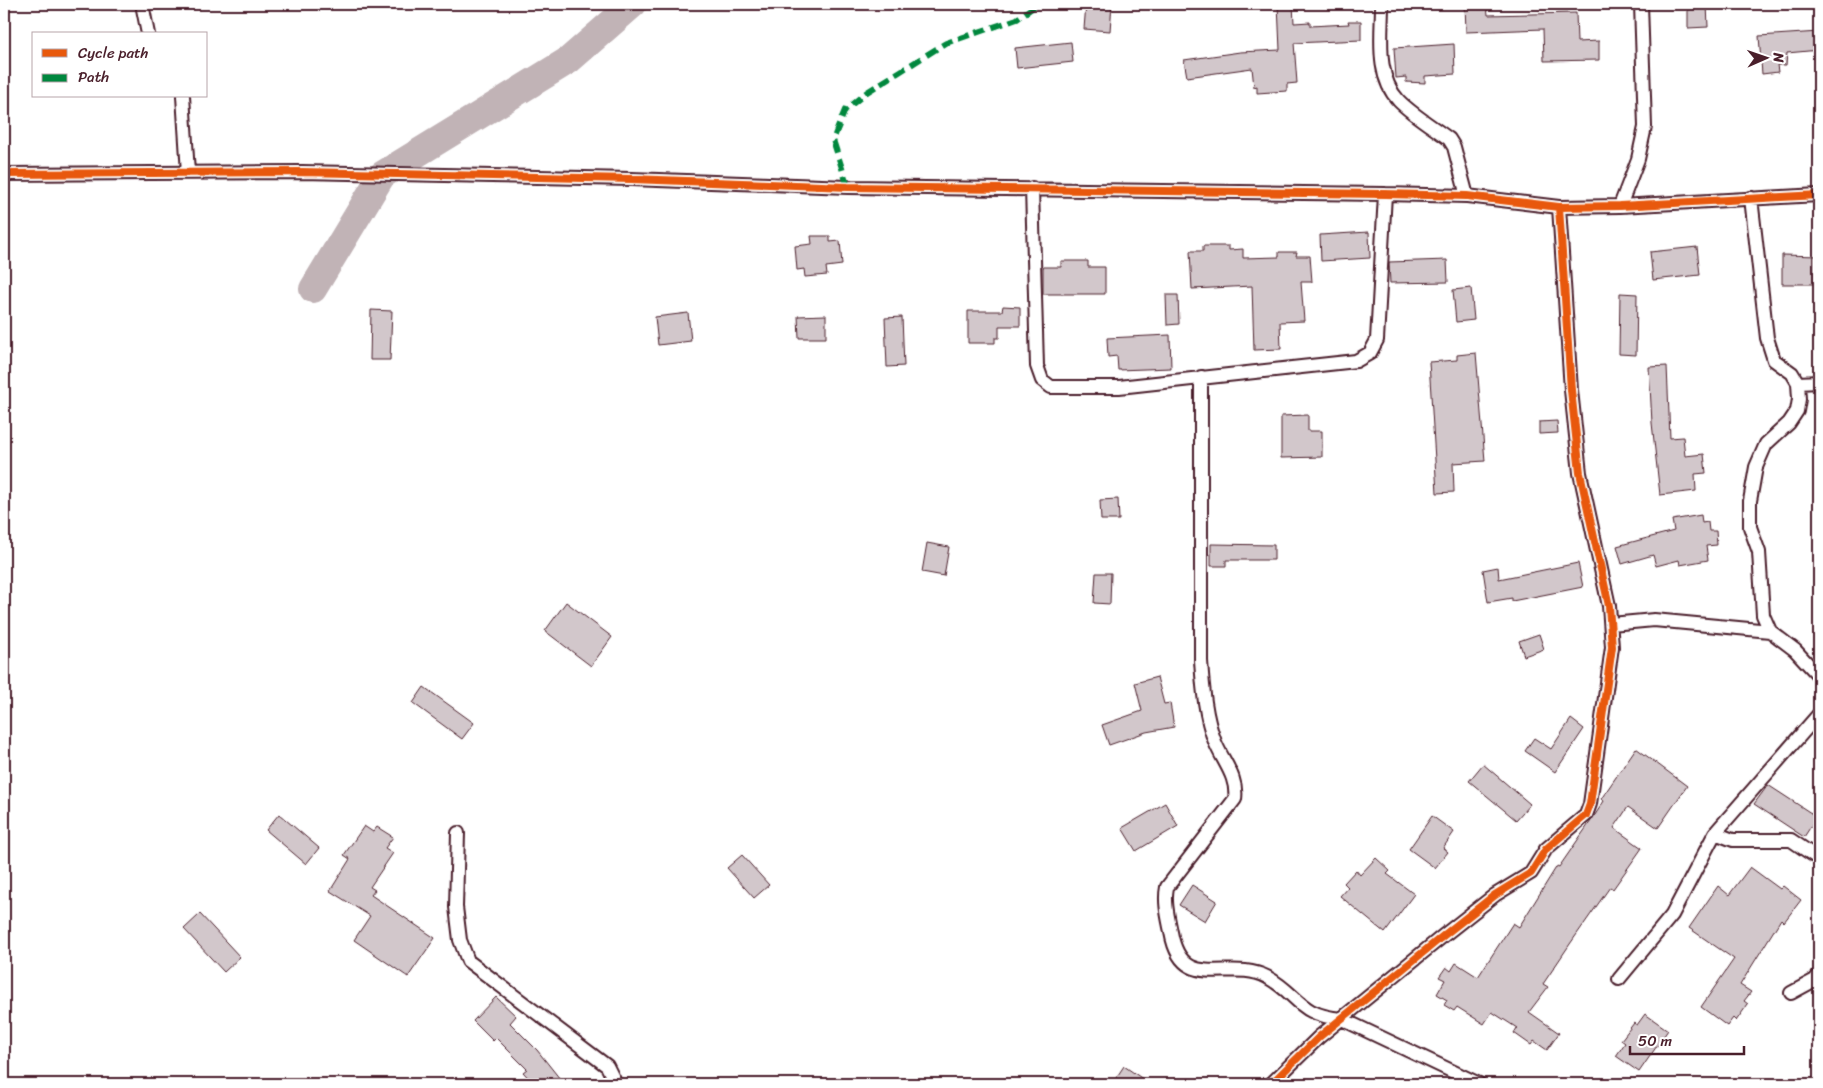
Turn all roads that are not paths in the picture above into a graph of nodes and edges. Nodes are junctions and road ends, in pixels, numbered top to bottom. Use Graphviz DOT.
graph roads {
  1 [pos="142,4"];
  2 [pos="1382,4"];
  3 [pos="1641,4"];
  4 [pos="148,32"];
  5 [pos="183,98"];
  6 [pos="188,173"];
  7 [pos="4,174"];
  8 [pos="1032,188"];
  9 [pos="1385,194"];
  10 [pos="1467,196"];
  11 [pos="1819,196"];
  12 [pos="1752,198"];
  13 [pos="1620,206"];
  14 [pos="1559,207"];
  15 [pos="1201,377"];
  16 [pos="1819,382"];
  17 [pos="1798,383"];
  18 [pos="1611,624"];
  19 [pos="1770,631"];
  20 [pos="1819,676"];
  21 [pos="1819,714"];
  22 [pos="458,833"];
  23 [pos="1716,833"];
  24 [pos="1819,859"];
  25 [pos="1819,975"];
  26 [pos="1619,979"];
  27 [pos="1791,993"];
  28 [pos="1342,1019"];
  29 [pos="616,1084"];
  30 [pos="1271,1084"];
  31 [pos="1479,1084"];
  1 -- 4 [label="street"];
  2 -- 10 [label="street"];
  3 -- 13 [label="street"];
  5 -- 6 [label="street"];
  6 -- 7 [label="street"];
  6 -- 8 [label="street"];
  8 -- 9 [label="street"];
  8 -- 15 [label="street"];
  9 -- 10 [label="street"];
  9 -- 15 [label="street"];
  10 -- 14 [label="street"];
  11 -- 12 [label="street"];
  12 -- 13 [label="street"];
  12 -- 17 [label="street"];
  13 -- 14 [label="street"];
  14 -- 18 [label="street"];
  15 -- 28 [label="street"];
  16 -- 17 [label="street"];
  17 -- 19 [label="street"];
  18 -- 19 [label="street"];
  18 -- 28 [label="street"];
  19 -- 20 [label="street"];
  21 -- 23 [label="street"];
  22 -- 29 [label="street"];
  23 -- 24 [label="street"];
  23 -- 26 [label="street"];
  25 -- 27 [label="street"];
  28 -- 30 [label="street"];
  28 -- 31 [label="street"];
}
